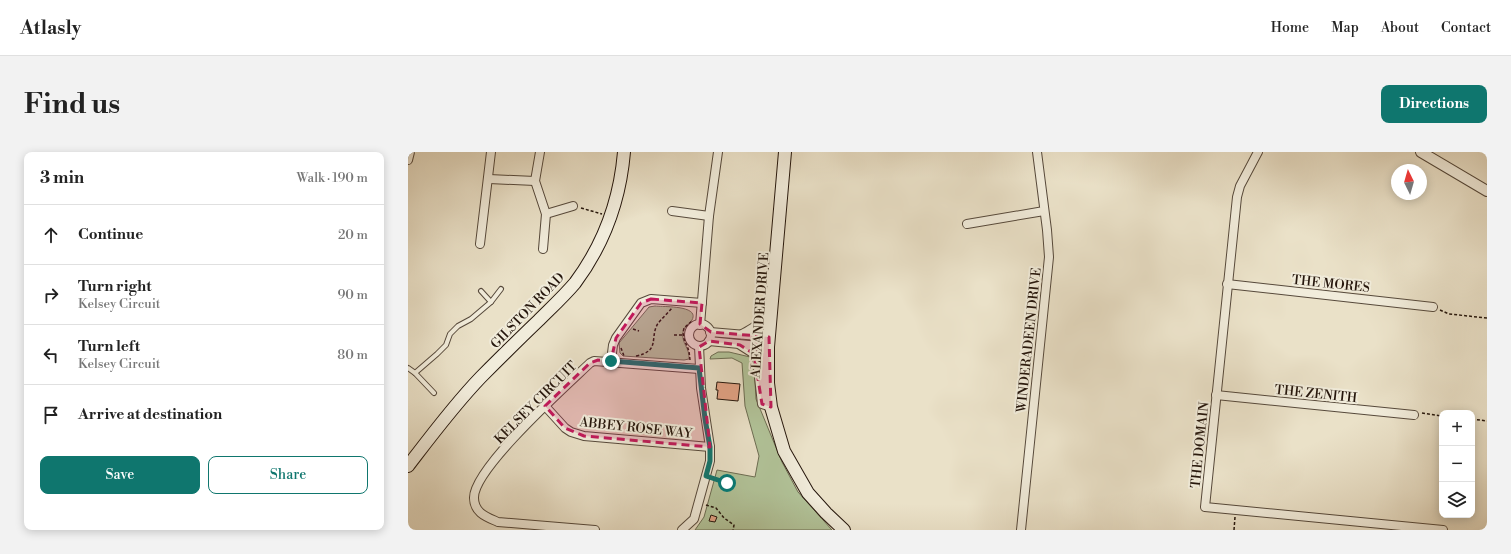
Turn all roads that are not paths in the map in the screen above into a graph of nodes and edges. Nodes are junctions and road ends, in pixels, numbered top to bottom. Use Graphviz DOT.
graph roads {
  1 [pos="410,152"];
  2 [pos="491,152"];
  3 [pos="540,152"];
  4 [pos="624,152"];
  5 [pos="718,152"];
  6 [pos="785,152"];
  7 [pos="1037,152"];
  8 [pos="1258,152"];
  9 [pos="1421,152"];
  10 [pos="408,160"];
  11 [pos="489,179"];
  12 [pos="535,181"];
  13 [pos="1487,191"];
  14 [pos="573,206"];
  15 [pos="672,211"];
  16 [pos="1044,211"];
  17 [pos="546,214"];
  18 [pos="709,216"];
  19 [pos="967,224"];
  20 [pos="480,244"];
  21 [pos="543,249"];
  22 [pos="1227,284"];
  23 [pos="501,289"];
  24 [pos="481,291"];
  25 [pos="491,302"];
  26 [pos="702,303"];
  27 [pos="1433,306"];
  28 [pos="771,318"];
  29 [pos="700,325"];
  30 [pos="710,332"];
  31 [pos="741,334"];
  32 [pos="709,342"];
  33 [pos="768,342"];
  34 [pos="740,345"];
  35 [pos="699,346"];
  36 [pos="611,361"];
  37 [pos="408,368"];
  38 [pos="699,368"];
  39 [pos="414,372"];
  40 [pos="434,393"];
  41 [pos="1216,396"];
  42 [pos="545,406"];
  43 [pos="771,407"];
  44 [pos="1414,415"];
  45 [pos="710,447"];
  46 [pos="408,466"];
  47 [pos="595,530"];
  48 [pos="682,530"];
  49 [pos="844,530"];
  50 [pos="1021,530"];
  51 [pos="1443,530"];
  1 -- 10 [label="street"];
  2 -- 11 [label="street"];
  3 -- 12 [label="street"];
  4 -- 46 [label="main road, GILSTON ROAD"];
  5 -- 18 [label="street"];
  6 -- 28 [label="main road, ALEXANDER DRIVE"];
  7 -- 16 [label="street, WINDERADEEN DRIVE"];
  8 -- 22 [label="street, THE DOMAIN"];
  9 -- 13 [label="street"];
  11 -- 12 [label="street"];
  11 -- 20 [label="street"];
  12 -- 17 [label="street"];
  14 -- 17 [label="street"];
  15 -- 18 [label="street"];
  16 -- 19 [label="street"];
  16 -- 50 [label="street, WINDERADEEN DRIVE"];
  17 -- 21 [label="street"];
  18 -- 26 [label="street"];
  22 -- 27 [label="street, THE MORES"];
  22 -- 41 [label="street, THE DOMAIN"];
  23 -- 25 [label="lane"];
  24 -- 25 [label="lane"];
  25 -- 39 [label="lane"];
  26 -- 29 [label="street"];
  26 -- 36 [label="street"];
  28 -- 31 [label="street"];
  28 -- 33 [label="main road, ALEXANDER DRIVE"];
  29 -- 30 [label="street"];
  29 -- 35 [label="street"];
  30 -- 31 [label="street"];
  30 -- 32 [label="street"];
  31 -- 33 [label="street"];
  32 -- 34 [label="street"];
  32 -- 35 [label="street"];
  33 -- 34 [label="street"];
  33 -- 43 [label="main road, ALEXANDER DRIVE"];
  34 -- 43 [label="street"];
  35 -- 38 [label="street"];
  36 -- 38 [label="street, KELSEY CIRCUIT"];
  36 -- 42 [label="street, KELSEY CIRCUIT"];
  37 -- 39 [label="lane"];
  38 -- 45 [label="street"];
  39 -- 40 [label="lane"];
  41 -- 44 [label="street, THE ZENITH"];
  41 -- 51 [label="street, THE DOMAIN"];
  42 -- 45 [label="street, ABBEY ROSE WAY"];
  42 -- 47 [label="street, KELSEY CIRCUIT"];
  43 -- 49 [label="main road, ALEXANDER DRIVE"];
  45 -- 48 [label="street"];
}
